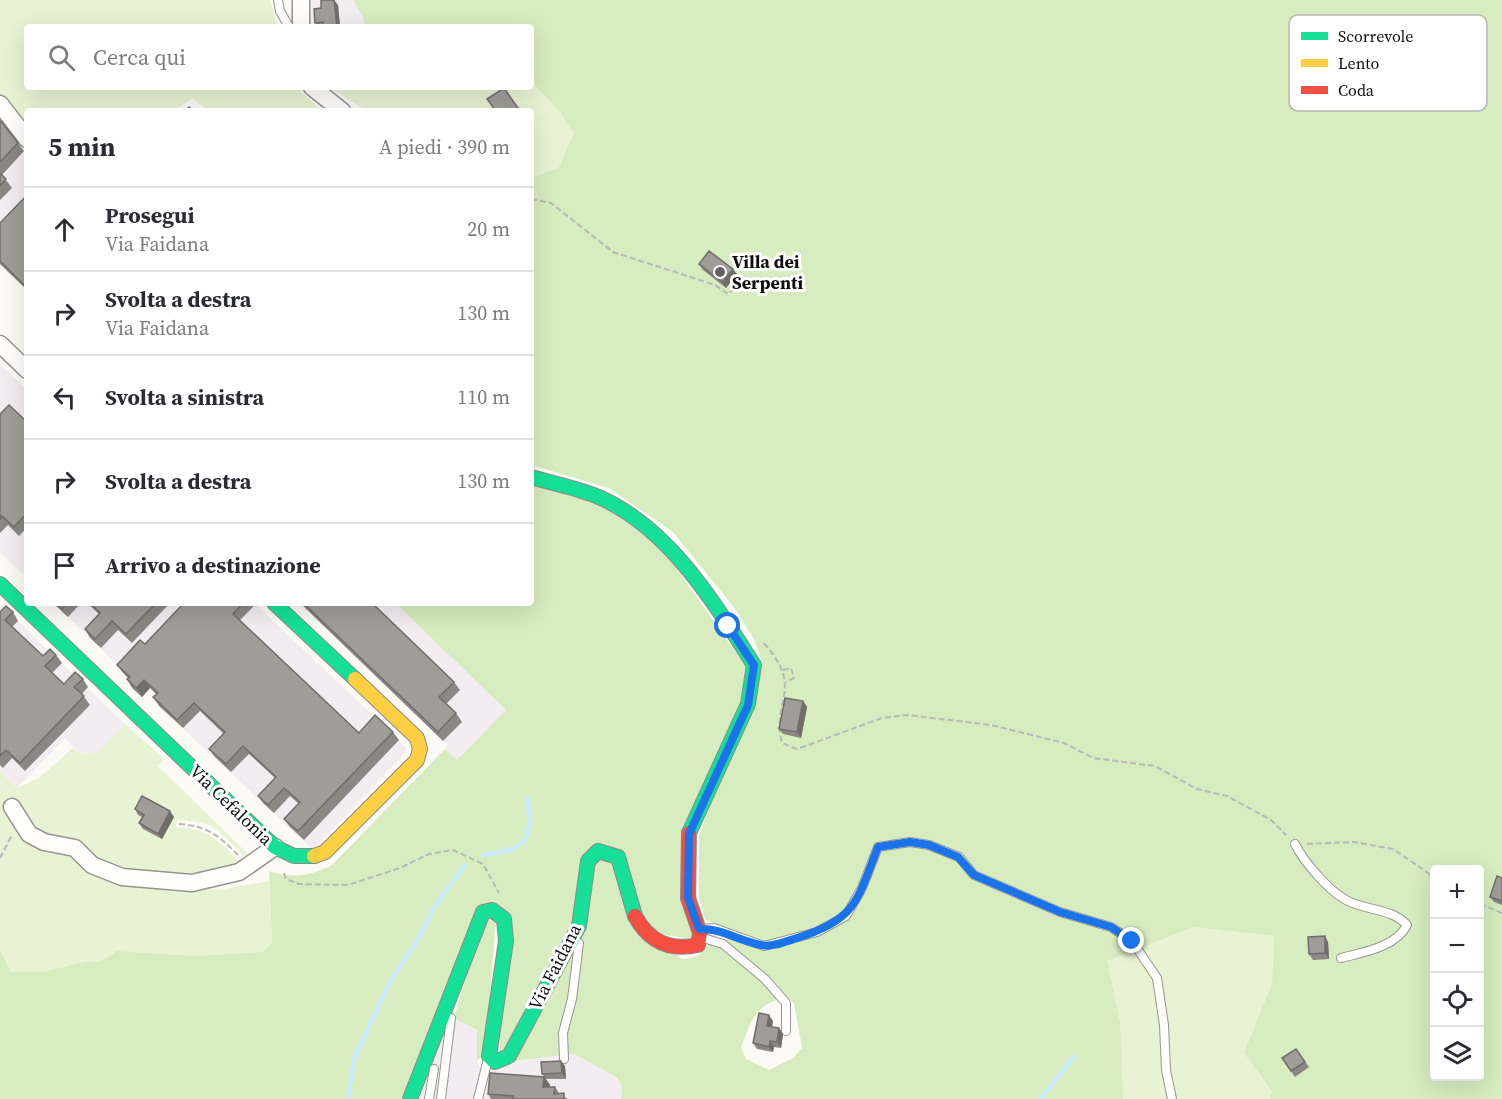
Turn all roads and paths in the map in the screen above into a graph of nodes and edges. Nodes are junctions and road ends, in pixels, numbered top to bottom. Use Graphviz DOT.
graph roads {
  1 [pos="278,0"];
  2 [pos="301,0"];
  3 [pos="287,24"];
  4 [pos="301,24"];
  5 [pos="316,90"];
  6 [pos="0,104"];
  7 [pos="338,108"];
  8 [pos="24,135"];
  9 [pos="534,200"];
  10 [pos="732,281"];
  11 [pos="0,344"];
  12 [pos="24,366"];
  13 [pos="534,478"];
  14 [pos="0,584"];
  15 [pos="277,606"];
  16 [pos="759,638"];
  17 [pos="783,670"];
  18 [pos="785,683"];
  19 [pos="14,809"];
  20 [pos="179,824"];
  21 [pos="1295,844"];
  22 [pos="275,848"];
  23 [pos="0,858"];
  24 [pos="248,866"];
  25 [pos="284,872"];
  26 [pos="1430,874"];
  27 [pos="1484,906"];
  28 [pos="1502,913"];
  29 [pos="504,919"];
  30 [pos="577,931"];
  31 [pos="699,933"];
  32 [pos="1341,958"];
  33 [pos="447,1000"];
  34 [pos="439,1021"];
  35 [pos="786,1031"];
  36 [pos="492,1059"];
  37 [pos="564,1059"];
  38 [pos="489,1095"];
  39 [pos="410,1099"];
  40 [pos="429,1099"];
  41 [pos="441,1099"];
  42 [pos="478,1099"];
  43 [pos="1172,1099"];
  1 -- 3 [label="lane"];
  2 -- 4 [label="street"];
  5 -- 7 [label="street"];
  6 -- 8 [label="street"];
  9 -- 10 [label="path"];
  11 -- 12 [label="street"];
  13 -- 31 [label="street"];
  14 -- 22 [label="street, Via Cefalonia"];
  15 -- 22 [label="street, Via Cefalonia"];
  16 -- 17 [label="path"];
  17 -- 18 [label="path"];
  17 -- 18 [label="path"];
  18 -- 21 [label="path"];
  19 -- 23 [label="path"];
  19 -- 24 [label="street"];
  20 -- 24 [label="path"];
  21 -- 26 [label="path"];
  21 -- 32 [label="lane"];
  22 -- 24 [label="street"];
  25 -- 29 [label="path"];
  27 -- 28 [label="path"];
  29 -- 33 [label="street"];
  29 -- 36 [label="street"];
  30 -- 31 [label="street, Via Faidana"];
  30 -- 36 [label="street, Via Faidana"];
  30 -- 37 [label="lane"];
  31 -- 35 [label="lane"];
  31 -- 43 [label="lane"];
  33 -- 34 [label="street"];
  33 -- 41 [label="lane"];
  34 -- 39 [label="street"];
  34 -- 40 [label="lane"];
  36 -- 38 [label="lane"];
  36 -- 42 [label="lane"];
}
